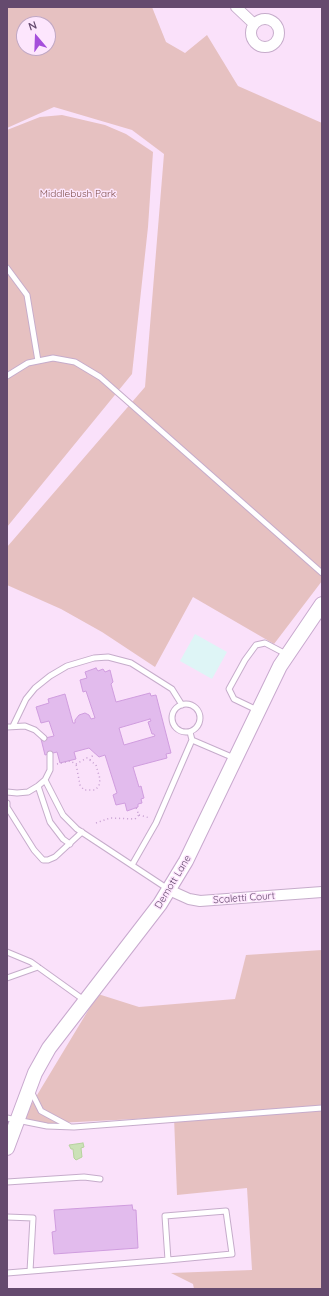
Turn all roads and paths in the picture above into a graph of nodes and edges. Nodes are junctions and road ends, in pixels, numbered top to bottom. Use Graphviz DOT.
graph roads {
  1 [pos="236,7"];
  2 [pos="254,24"];
  3 [pos="7,268"];
  4 [pos="38,361"];
  5 [pos="7,376"];
  6 [pos="322,573"];
  7 [pos="322,604"];
  8 [pos="287,655"];
  9 [pos="182,705"];
  10 [pos="258,711"];
  11 [pos="13,726"];
  12 [pos="7,727"];
  13 [pos="190,732"];
  14 [pos="44,738"];
  15 [pos="192,740"];
  16 [pos="50,754"];
  17 [pos="94,754"];
  18 [pos="236,759"];
  19 [pos="90,760"];
  20 [pos="57,764"];
  21 [pos="76,764"];
  22 [pos="44,780"];
  23 [pos="38,786"];
  24 [pos="7,792"];
  25 [pos="7,803"];
  26 [pos="136,808"];
  27 [pos="139,815"];
  28 [pos="158,818"];
  29 [pos="96,823"];
  30 [pos="82,832"];
  31 [pos="70,844"];
  32 [pos="132,865"];
  33 [pos="169,890"];
  34 [pos="322,892"];
  35 [pos="7,952"];
  36 [pos="38,967"];
  37 [pos="7,978"];
  38 [pos="85,1001"];
  39 [pos="29,1086"];
  40 [pos="322,1108"];
  41 [pos="12,1119"];
  42 [pos="74,1127"];
  43 [pos="7,1148"];
  44 [pos="100,1179"];
  45 [pos="7,1182"];
  46 [pos="7,1217"];
  47 [pos="168,1260"];
  48 [pos="30,1271"];
  49 [pos="7,1272"];
  1 -- 2 [label="street"];
  3 -- 4 [label="lane"];
  4 -- 5 [label="lane"];
  4 -- 6 [label="lane"];
  7 -- 8 [label="street, Demott Lane"];
  8 -- 10 [label="street, Demott Lane"];
  8 -- 10 [label="lane"];
  9 -- 11 [label="lane"];
  9 -- 13 [label="lane"];
  9 -- 13 [label="lane"];
  10 -- 18 [label="street, Demott Lane"];
  11 -- 12 [label="lane"];
  11 -- 14 [label="lane"];
  13 -- 15 [label="lane"];
  15 -- 18 [label="lane"];
  15 -- 28 [label="lane"];
  16 -- 22 [label="lane"];
  17 -- 19 [label="path"];
  18 -- 33 [label="street, Demott Lane"];
  19 -- 21 [label="path"];
  19 -- 21 [label="path"];
  20 -- 21 [label="path"];
  22 -- 23 [label="lane"];
  22 -- 30 [label="lane"];
  23 -- 24 [label="lane"];
  23 -- 31 [label="lane"];
  25 -- 31 [label="lane"];
  26 -- 27 [label="path"];
  27 -- 28 [label="path"];
  27 -- 29 [label="path"];
  28 -- 32 [label="lane"];
  30 -- 31 [label="lane"];
  30 -- 32 [label="lane"];
  32 -- 33 [label="lane"];
  33 -- 34 [label="street, Scaletti Court"];
  33 -- 38 [label="street, Demott Lane"];
  35 -- 36 [label="lane"];
  36 -- 37 [label="lane"];
  36 -- 38 [label="lane"];
  38 -- 39 [label="street, Demott Lane"];
  39 -- 41 [label="street, Demott Lane"];
  39 -- 42 [label="lane"];
  40 -- 42 [label="lane"];
  41 -- 42 [label="lane"];
  41 -- 43 [label="street, Demott Lane"];
  44 -- 45 [label="lane"];
  46 -- 48 [label="lane"];
  47 -- 47 [label="lane"];
  47 -- 48 [label="lane"];
  48 -- 49 [label="lane"];
}
